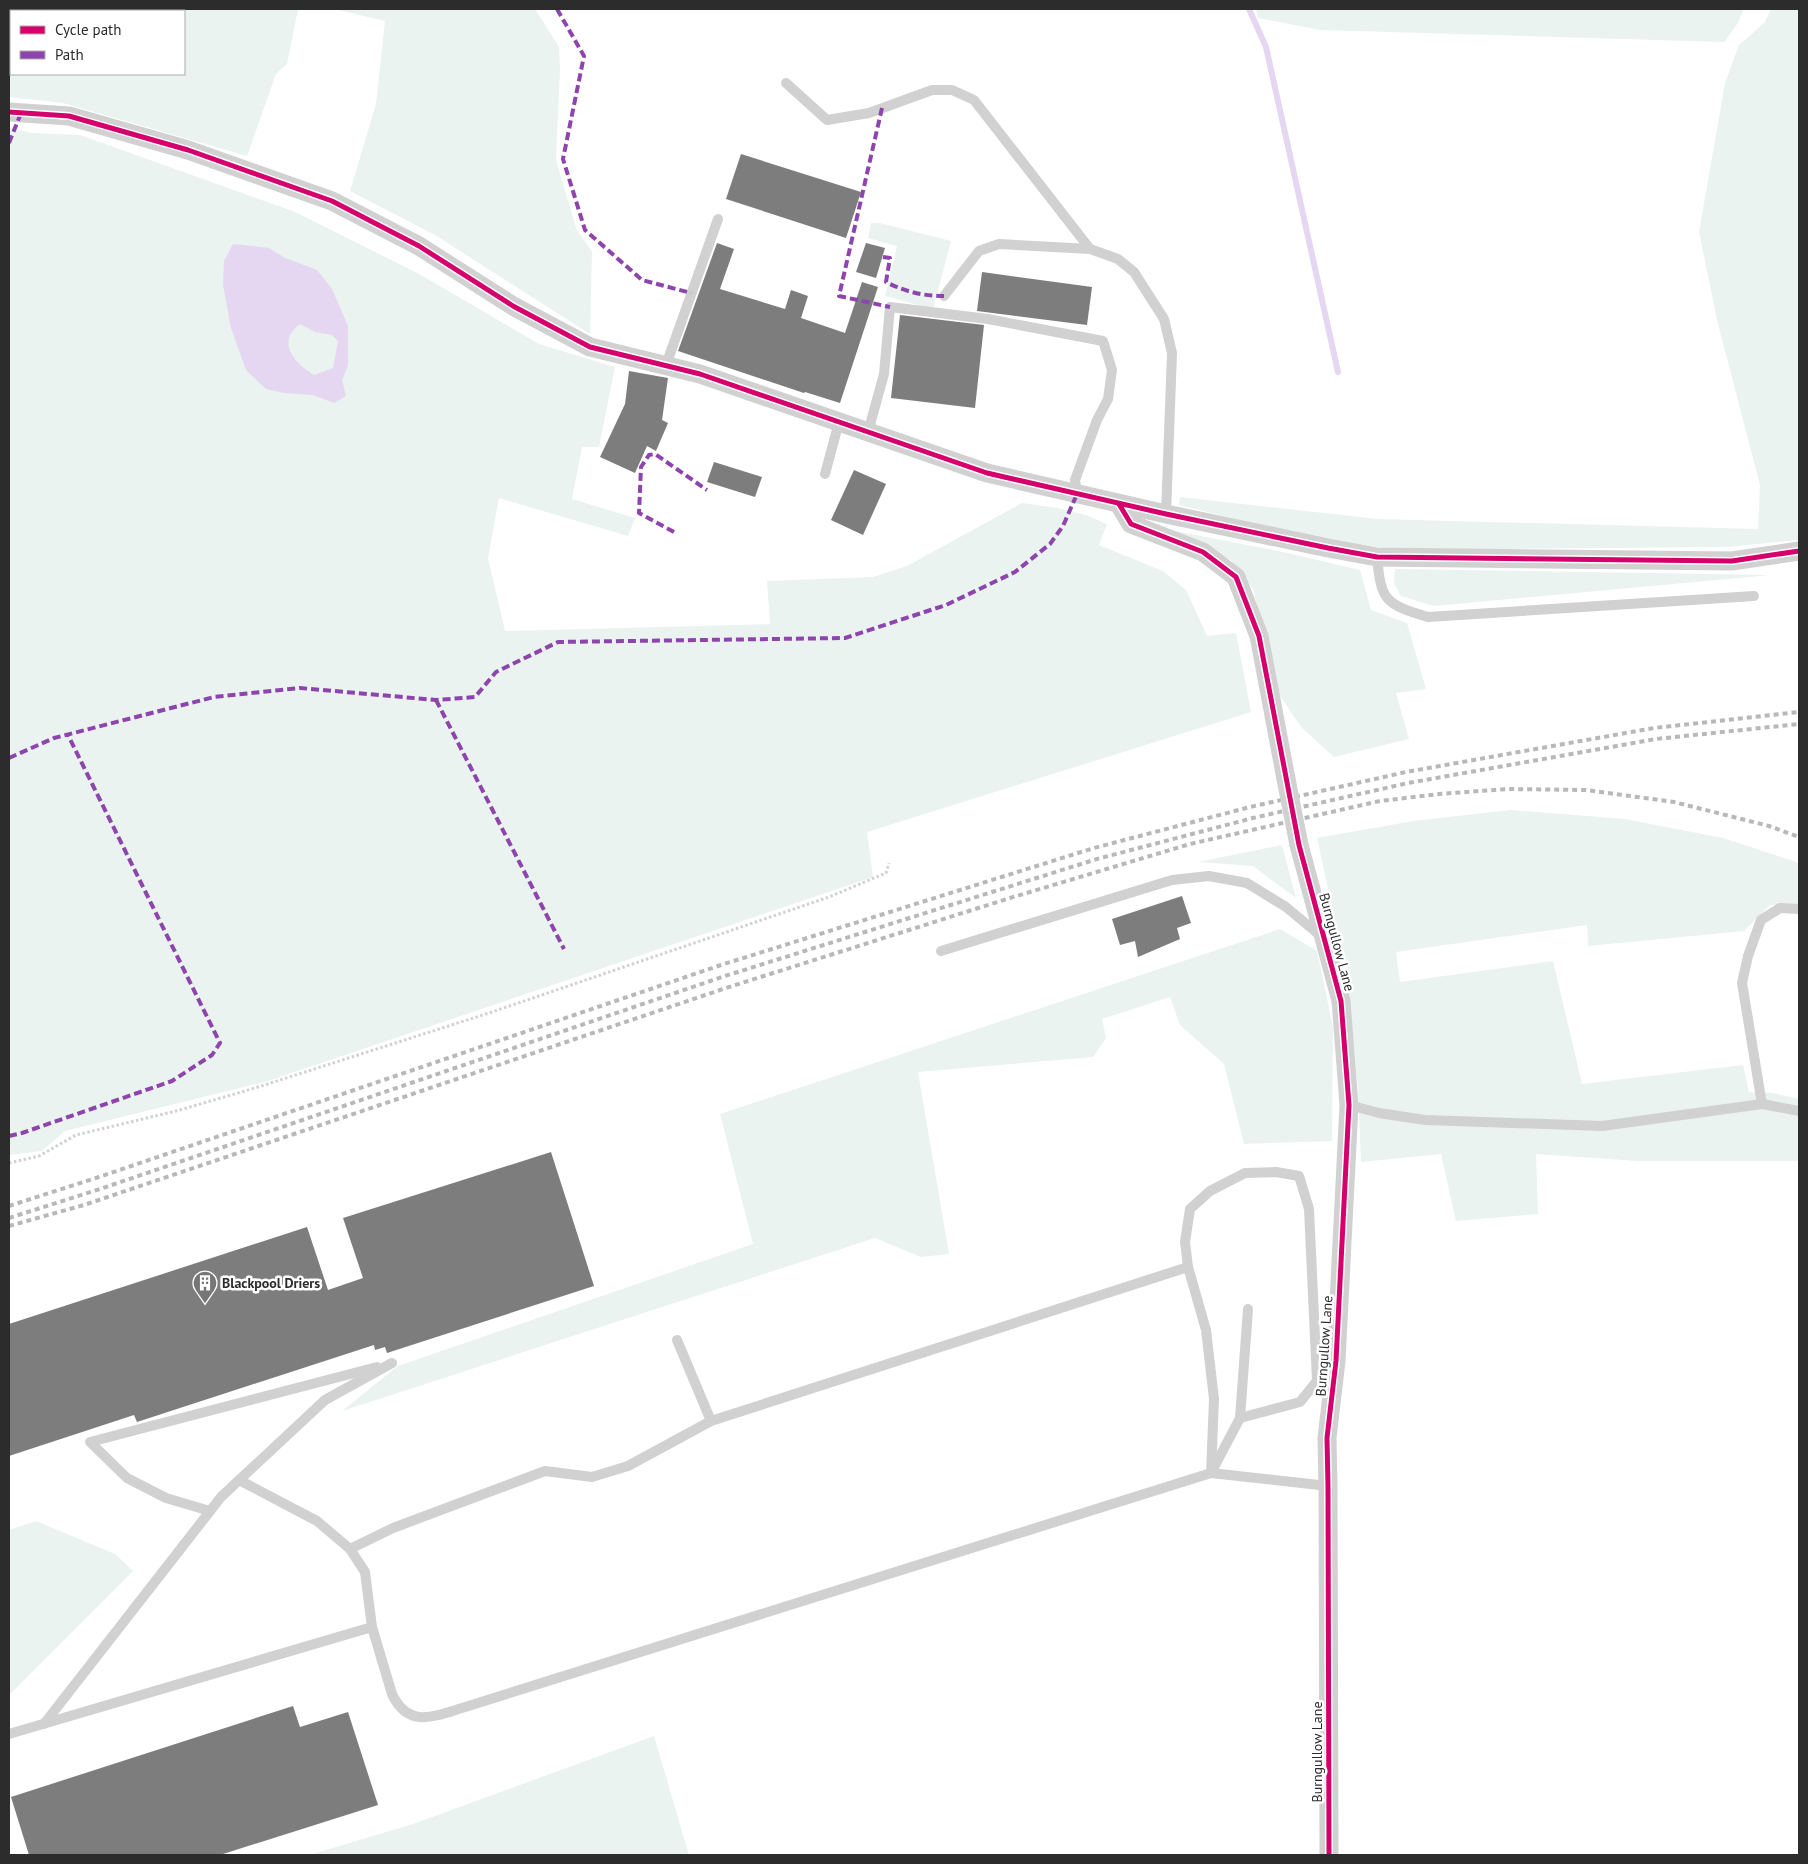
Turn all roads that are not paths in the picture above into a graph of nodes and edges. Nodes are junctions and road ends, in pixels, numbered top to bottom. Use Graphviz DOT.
graph roads {
  1 [pos="786,83"];
  2 [pos="9,112"];
  3 [pos="718,219"];
  4 [pos="1090,249"];
  5 [pos="944,296"];
  6 [pos="666,365"];
  7 [pos="839,422"];
  8 [pos="868,432"];
  9 [pos="825,474"];
  10 [pos="1077,494"];
  11 [pos="1119,504"];
  12 [pos="1166,514"];
  13 [pos="1799,551"];
  14 [pos="1377,557"];
  15 [pos="1754,596"];
  16 [pos="1799,908"];
  17 [pos="1324,939"];
  18 [pos="941,951"];
  19 [pos="1762,1104"];
  20 [pos="1349,1105"];
  21 [pos="1799,1111"];
  22 [pos="1188,1267"];
  23 [pos="1248,1309"];
  24 [pos="677,1340"];
  25 [pos="1240,1418"];
  26 [pos="712,1421"];
  27 [pos="1211,1473"];
  28 [pos="239,1480"];
  29 [pos="1328,1486"];
  30 [pos="210,1511"];
  31 [pos="350,1549"];
  32 [pos="372,1627"];
  33 [pos="44,1724"];
  34 [pos="9,1734"];
  35 [pos="1329,1855"];
  1 -- 4 [label="lane"];
  2 -- 6 [label="street"];
  3 -- 6 [label="lane"];
  4 -- 5 [label="lane"];
  4 -- 12 [label="lane"];
  6 -- 7 [label="street"];
  7 -- 8 [label="street"];
  7 -- 9 [label="lane"];
  8 -- 10 [label="street"];
  8 -- 10 [label="lane"];
  10 -- 11 [label="street"];
  11 -- 12 [label="street"];
  11 -- 17 [label="street, Burngullow Lane, bridge"];
  12 -- 14 [label="street"];
  13 -- 14 [label="street"];
  14 -- 15 [label="lane"];
  16 -- 19 [label="lane"];
  17 -- 18 [label="lane"];
  17 -- 20 [label="street, Burngullow Lane"];
  19 -- 20 [label="lane"];
  19 -- 21 [label="lane"];
  20 -- 29 [label="street, Burngullow Lane"];
  22 -- 25 [label="lane"];
  22 -- 26 [label="lane"];
  22 -- 27 [label="lane"];
  23 -- 25 [label="lane"];
  24 -- 26 [label="lane"];
  25 -- 27 [label="lane"];
  26 -- 31 [label="lane"];
  27 -- 29 [label="lane"];
  27 -- 32 [label="lane"];
  28 -- 30 [label="lane"];
  28 -- 30 [label="lane"];
  28 -- 31 [label="lane"];
  29 -- 35 [label="street, Burngullow Lane"];
  30 -- 33 [label="lane"];
  31 -- 32 [label="lane"];
  32 -- 33 [label="lane"];
  33 -- 34 [label="lane"];
}
